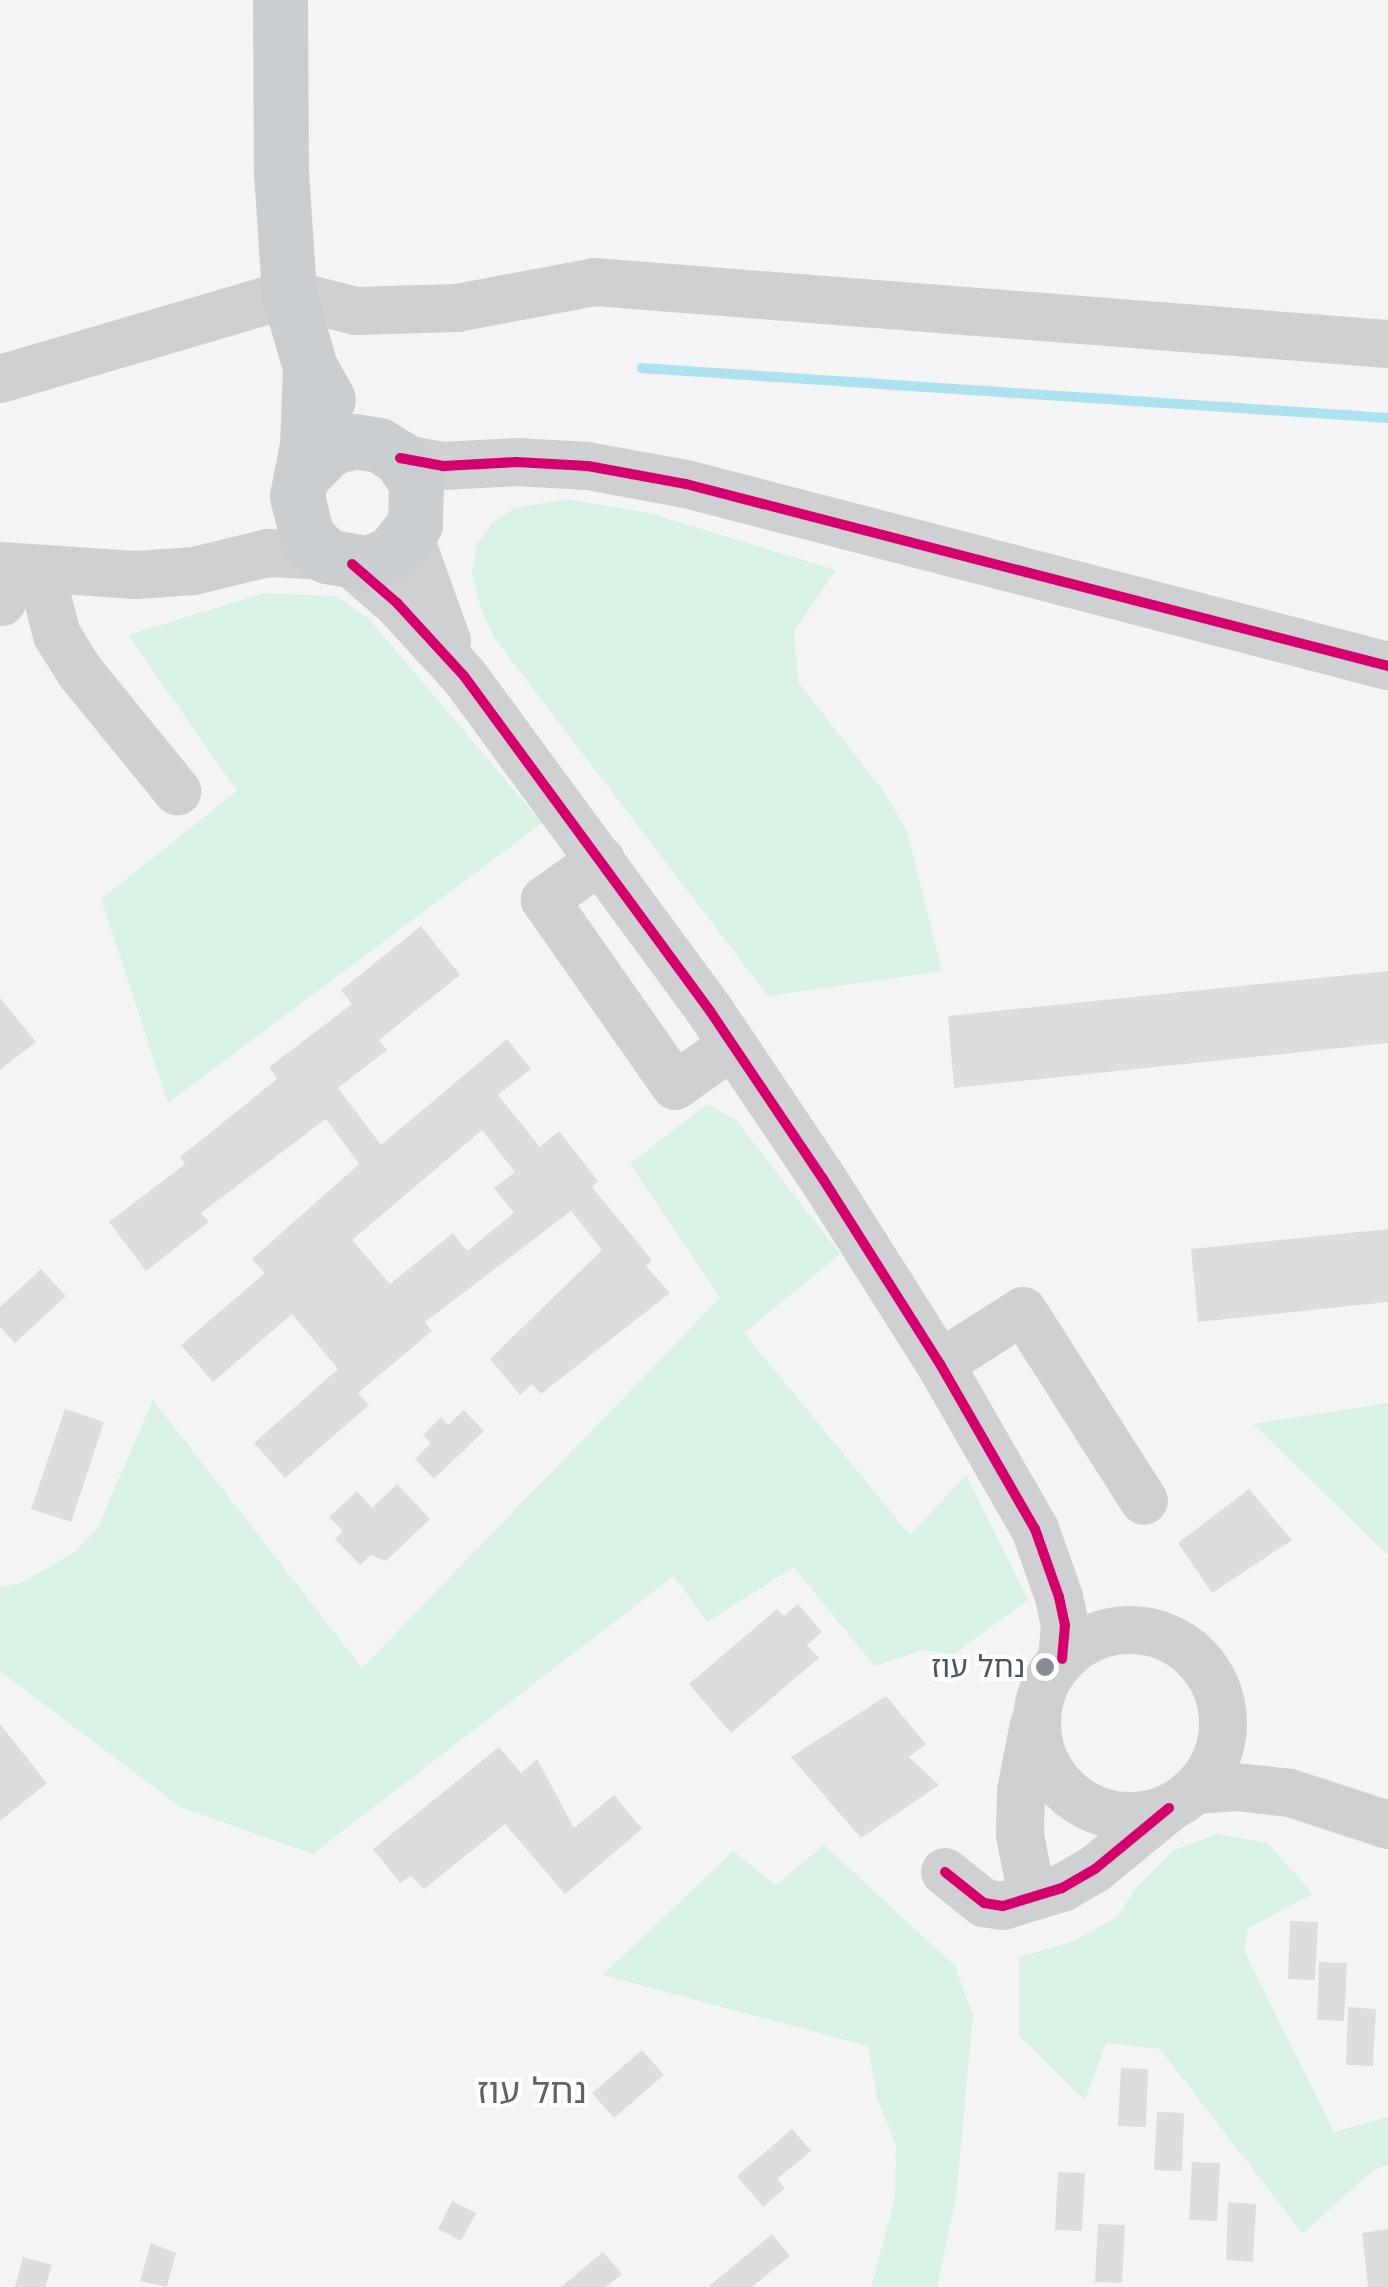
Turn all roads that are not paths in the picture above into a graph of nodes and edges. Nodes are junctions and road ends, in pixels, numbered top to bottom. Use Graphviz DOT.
graph roads {
  1 [pos="280,0"];
  2 [pos="289,294"];
  3 [pos="1388,344"];
  4 [pos="310,367"];
  5 [pos="0,379"];
  6 [pos="383,450"];
  7 [pos="516,462"];
  8 [pos="300,486"];
  9 [pos="414,524"];
  10 [pos="226,560"];
  11 [pos="340,560"];
  12 [pos="11,585"];
  13 [pos="1388,666"];
  14 [pos="464,676"];
  15 [pos="177,792"];
  16 [pos="601,860"];
  17 [pos="733,1046"];
  18 [pos="940,1364"];
  19 [pos="1144,1501"];
  20 [pos="1034,1529"];
  21 [pos="1137,1629"];
  22 [pos="1062,1658"];
  23 [pos="1038,1706"];
  24 [pos="1224,1720"];
  25 [pos="1290,1793"];
  26 [pos="1182,1799"];
  27 [pos="1084,1803"];
  28 [pos="1388,1825"];
  29 [pos="945,1872"];
  30 [pos="1051,1890"];
  1 -- 2 [label="main road"];
  2 -- 3 [label="street"];
  2 -- 4 [label="main road"];
  2 -- 5 [label="street"];
  4 -- 6 [label="main road"];
  4 -- 8 [label="main road"];
  6 -- 7 [label="street"];
  6 -- 8 [label="main road"];
  6 -- 9 [label="main road"];
  7 -- 9 [label="street"];
  7 -- 13 [label="street"];
  8 -- 10 [label="street"];
  8 -- 11 [label="main road"];
  9 -- 11 [label="main road"];
  9 -- 14 [label="street"];
  10 -- 11 [label="street"];
  10 -- 12 [label="street"];
  11 -- 14 [label="street"];
  12 -- 15 [label="street"];
  14 -- 16 [label="street"];
  16 -- 17 [label="street"];
  16 -- 17 [label="street"];
  17 -- 18 [label="street"];
  18 -- 19 [label="street"];
  18 -- 20 [label="street"];
  20 -- 21 [label="street"];
  20 -- 22 [label="street"];
  21 -- 22 [label="street"];
  21 -- 24 [label="street"];
  22 -- 23 [label="street"];
  23 -- 27 [label="street"];
  23 -- 30 [label="street"];
  24 -- 25 [label="street"];
  24 -- 26 [label="street"];
  25 -- 26 [label="street"];
  25 -- 28 [label="street"];
  26 -- 27 [label="street"];
  26 -- 30 [label="street"];
  27 -- 30 [label="street"];
  29 -- 30 [label="street"];
}
